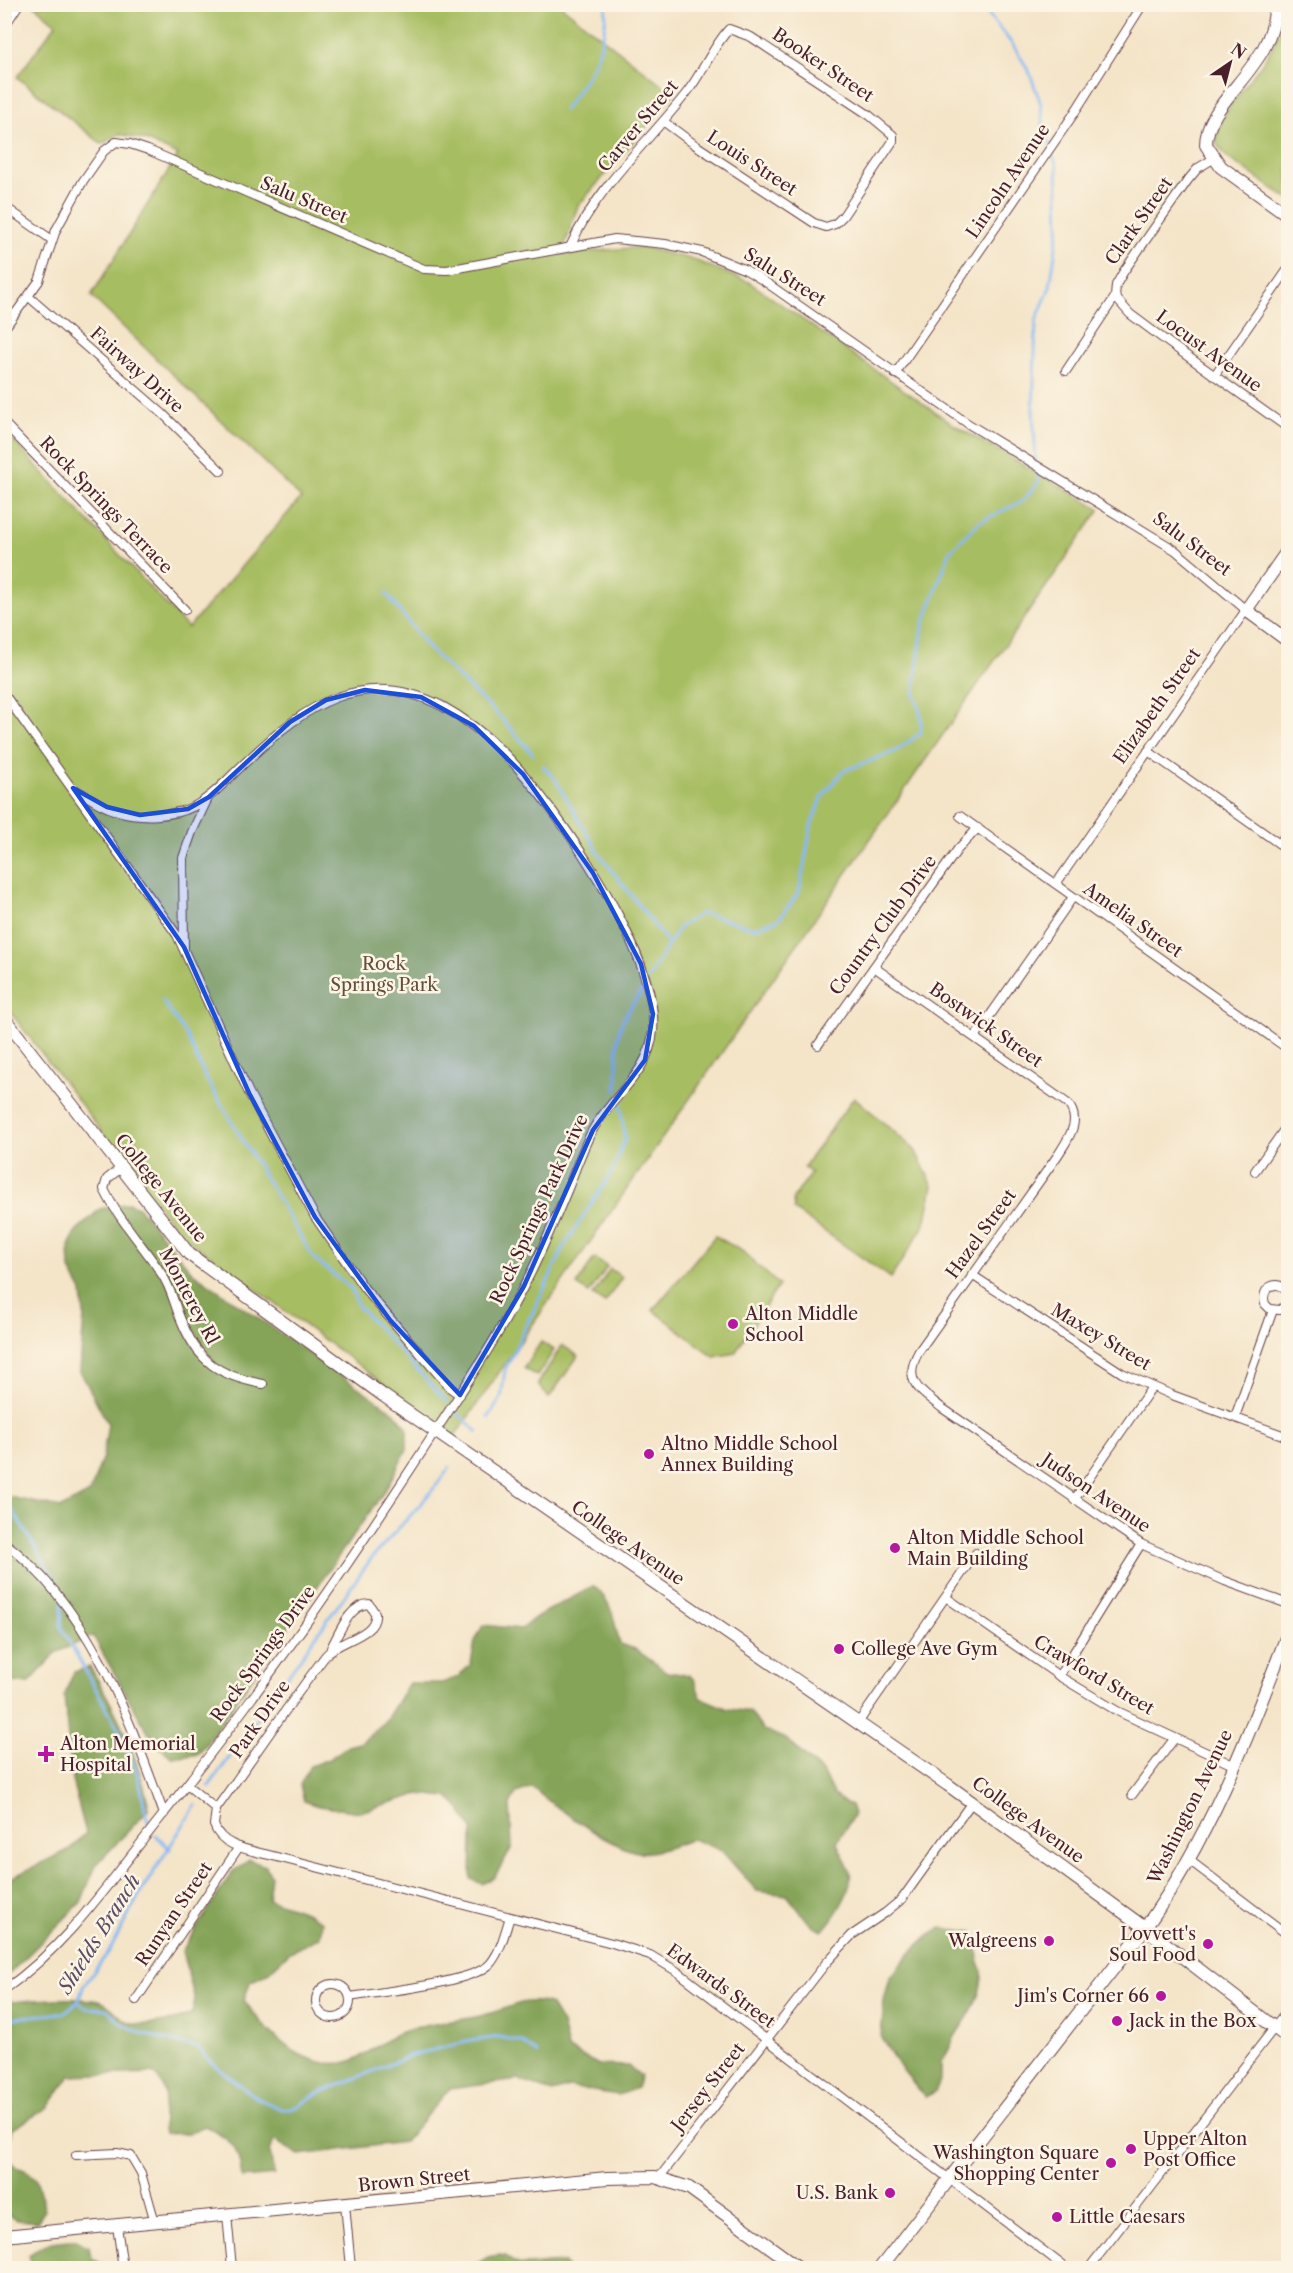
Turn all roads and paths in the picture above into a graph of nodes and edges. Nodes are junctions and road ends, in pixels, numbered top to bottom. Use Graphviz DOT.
graph roads {
  1 [pos="19,4"];
  2 [pos="1143,4"];
  3 [pos="1275,4"];
  4 [pos="4,27"];
  5 [pos="731,29"];
  6 [pos="663,121"];
  7 [pos="1213,159"];
  8 [pos="4,206"];
  9 [pos="1288,215"];
  10 [pos="825,228"];
  11 [pos="52,240"];
  12 [pos="571,245"];
  13 [pos="1288,269"];
  14 [pos="29,297"];
  15 [pos="1115,297"];
  16 [pos="4,329"];
  17 [pos="1066,371"];
  18 [pos="896,374"];
  19 [pos="1214,376"];
  20 [pos="4,423"];
  21 [pos="1288,428"];
  22 [pos="221,471"];
  23 [pos="1288,550"];
  24 [pos="185,610"];
  25 [pos="1246,610"];
  26 [pos="1288,641"];
  27 [pos="4,694"];
  28 [pos="1148,751"];
  29 [pos="73,788"];
  30 [pos="208,797"];
  31 [pos="960,816"];
  32 [pos="978,828"];
  33 [pos="1288,831"];
  34 [pos="1280,843"];
  35 [pos="1288,849"];
  36 [pos="1056,884"];
  37 [pos="1072,897"];
  38 [pos="184,947"];
  39 [pos="874,967"];
  40 [pos="4,1018"];
  41 [pos="975,1037"];
  42 [pos="818,1045"];
  43 [pos="1288,1049"];
  44 [pos="1074,1114"];
  45 [pos="1288,1124"];
  46 [pos="121,1168"];
  47 [pos="1255,1171"];
  48 [pos="972,1275"];
  49 [pos="1288,1292"];
  50 [pos="1288,1303"];
  51 [pos="1273,1310"];
  52 [pos="911,1372"];
  53 [pos="263,1384"];
  54 [pos="1152,1387"];
  55 [pos="460,1395"];
  56 [pos="1235,1418"];
  57 [pos="435,1431"];
  58 [pos="1288,1437"];
  59 [pos="1074,1500"];
  60 [pos="4,1542"];
  61 [pos="1141,1544"];
  62 [pos="976,1553"];
  63 [pos="947,1599"];
  64 [pos="1288,1604"];
  65 [pos="1288,1633"];
  66 [pos="331,1648"];
  67 [pos="1059,1676"];
  68 [pos="858,1723"];
  69 [pos="1174,1739"];
  70 [pos="1233,1765"];
  71 [pos="187,1785"];
  72 [pos="1132,1795"];
  73 [pos="972,1802"];
  74 [pos="216,1809"];
  75 [pos="164,1814"];
  76 [pos="239,1847"];
  77 [pos="1189,1860"];
  78 [pos="510,1917"];
  79 [pos="1145,1928"];
  80 [pos="1288,1935"];
  81 [pos="4,1990"];
  82 [pos="350,1997"];
  83 [pos="136,2000"];
  84 [pos="1288,2010"];
  85 [pos="1275,2028"];
  86 [pos="1288,2038"];
  87 [pos="766,2039"];
  88 [pos="76,2155"];
  89 [pos="658,2178"];
  90 [pos="949,2180"];
  91 [pos="345,2204"];
  92 [pos="227,2215"];
  93 [pos="155,2222"];
  94 [pos="117,2226"];
  95 [pos="4,2236"];
  96 [pos="123,2268"];
  97 [pos="232,2268"];
  98 [pos="351,2268"];
  99 [pos="799,2268"];
  100 [pos="880,2268"];
  101 [pos="1066,2268"];
  102 [pos="1089,2268"];
  1 -- 4 [label="street"];
  2 -- 18 [label="street, Lincoln Avenue"];
  3 -- 7 [label="main road"];
  5 -- 6 [label="street, Carver Street"];
  5 -- 10 [label="street, Booker Street"];
  6 -- 10 [label="street, Louis Street"];
  6 -- 12 [label="street, Carver Street"];
  7 -- 9 [label="main road"];
  7 -- 15 [label="street, Clark Street"];
  8 -- 11 [label="street"];
  11 -- 12 [label="street, Salu Street"];
  11 -- 14 [label="street"];
  12 -- 18 [label="street, Salu Street"];
  13 -- 19 [label="street"];
  14 -- 16 [label="street"];
  14 -- 22 [label="street, Fairway Drive"];
  15 -- 17 [label="street, Clark Street"];
  15 -- 19 [label="street, Locust Avenue"];
  18 -- 25 [label="street, Salu Street"];
  19 -- 21 [label="street, Locust Avenue"];
  20 -- 24 [label="street, Rock Springs Terrace"];
  23 -- 25 [label="main road, Elizabeth Street"];
  25 -- 26 [label="main road, Salu Street"];
  25 -- 28 [label="street, Elizabeth Street"];
  27 -- 29 [label="street, Rock Springs Park Drive"];
  28 -- 34 [label="street"];
  28 -- 36 [label="street, Elizabeth Street"];
  29 -- 30 [label="street, Rock Springs Park Drive"];
  29 -- 38 [label="street, Rock Springs Park Drive"];
  30 -- 38 [label="street, Rock Springs Park Drive"];
  30 -- 55 [label="street, Rock Springs Park Drive"];
  31 -- 32 [label="street, Amelia Street"];
  32 -- 36 [label="street, Amelia Street"];
  32 -- 39 [label="street, Country Club Drive"];
  33 -- 34 [label="street"];
  34 -- 35 [label="street"];
  36 -- 37 [label="street, Amelia Street"];
  37 -- 41 [label="street"];
  37 -- 43 [label="street, Amelia Street"];
  38 -- 55 [label="street, Rock Springs Park Drive"];
  39 -- 41 [label="street, Bostwick Street"];
  39 -- 42 [label="street, Country Club Drive"];
  40 -- 46 [label="main road, College Avenue"];
  41 -- 44 [label="street, Bostwick Street"];
  44 -- 48 [label="street, Hazel Street"];
  45 -- 47 [label="street"];
  46 -- 53 [label="street, Monterey Rl"];
  46 -- 57 [label="main road, College Avenue"];
  48 -- 52 [label="street, Hazel Street"];
  48 -- 54 [label="street, Maxey Street"];
  49 -- 51 [label="street"];
  50 -- 51 [label="street"];
  51 -- 56 [label="street"];
  52 -- 59 [label="street, Judson Avenue"];
  54 -- 56 [label="street, Maxey Street"];
  54 -- 59 [label="street"];
  55 -- 57 [label="street, Rock Springs Park Drive"];
  56 -- 58 [label="street, Maxey Street"];
  57 -- 68 [label="main road, College Avenue"];
  57 -- 71 [label="street, Rock Springs Drive"];
  59 -- 61 [label="street, Judson Avenue"];
  60 -- 75 [label="street"];
  61 -- 64 [label="street, Judson Avenue"];
  61 -- 67 [label="street"];
  62 -- 63 [label="street"];
  63 -- 67 [label="street, Crawford Street"];
  63 -- 68 [label="street"];
  65 -- 70 [label="main road, Washington Avenue"];
  66 -- 66 [label="street, Park Drive"];
  66 -- 74 [label="street, Park Drive"];
  67 -- 69 [label="street, Crawford Street"];
  68 -- 73 [label="main road, College Avenue"];
  69 -- 70 [label="street, Crawford Street"];
  69 -- 72 [label="street"];
  70 -- 77 [label="main road, Washington Avenue"];
  71 -- 74 [label="street"];
  71 -- 75 [label="street, Rock Springs Drive"];
  73 -- 79 [label="main road, College Avenue"];
  73 -- 87 [label="street, Jersey Street"];
  74 -- 76 [label="street, Edwards Street"];
  75 -- 81 [label="street, Rock Springs Drive"];
  76 -- 78 [label="street, Edwards Street"];
  76 -- 83 [label="street, Runyan Street"];
  77 -- 79 [label="main road, Washington Avenue"];
  77 -- 80 [label="street"];
  78 -- 82 [label="street"];
  78 -- 87 [label="street, Edwards Street"];
  79 -- 85 [label="main road, College Avenue"];
  79 -- 90 [label="main road, Washington Avenue"];
  82 -- 82 [label="street"];
  84 -- 85 [label="street"];
  85 -- 86 [label="main road, College Avenue"];
  85 -- 102 [label="street"];
  87 -- 89 [label="street, Jersey Street"];
  87 -- 90 [label="street, Edwards Street"];
  88 -- 93 [label="street"];
  89 -- 91 [label="main road, Brown Street"];
  89 -- 99 [label="main road, Brown Street"];
  90 -- 100 [label="main road, Washington Avenue"];
  90 -- 101 [label="street, Edwards Street"];
  91 -- 92 [label="main road, Brown Street"];
  91 -- 98 [label="street"];
  92 -- 93 [label="main road, Brown Street"];
  92 -- 97 [label="street"];
  93 -- 94 [label="main road, Brown Street"];
  94 -- 95 [label="main road, Brown Street"];
  94 -- 96 [label="street"];
}
